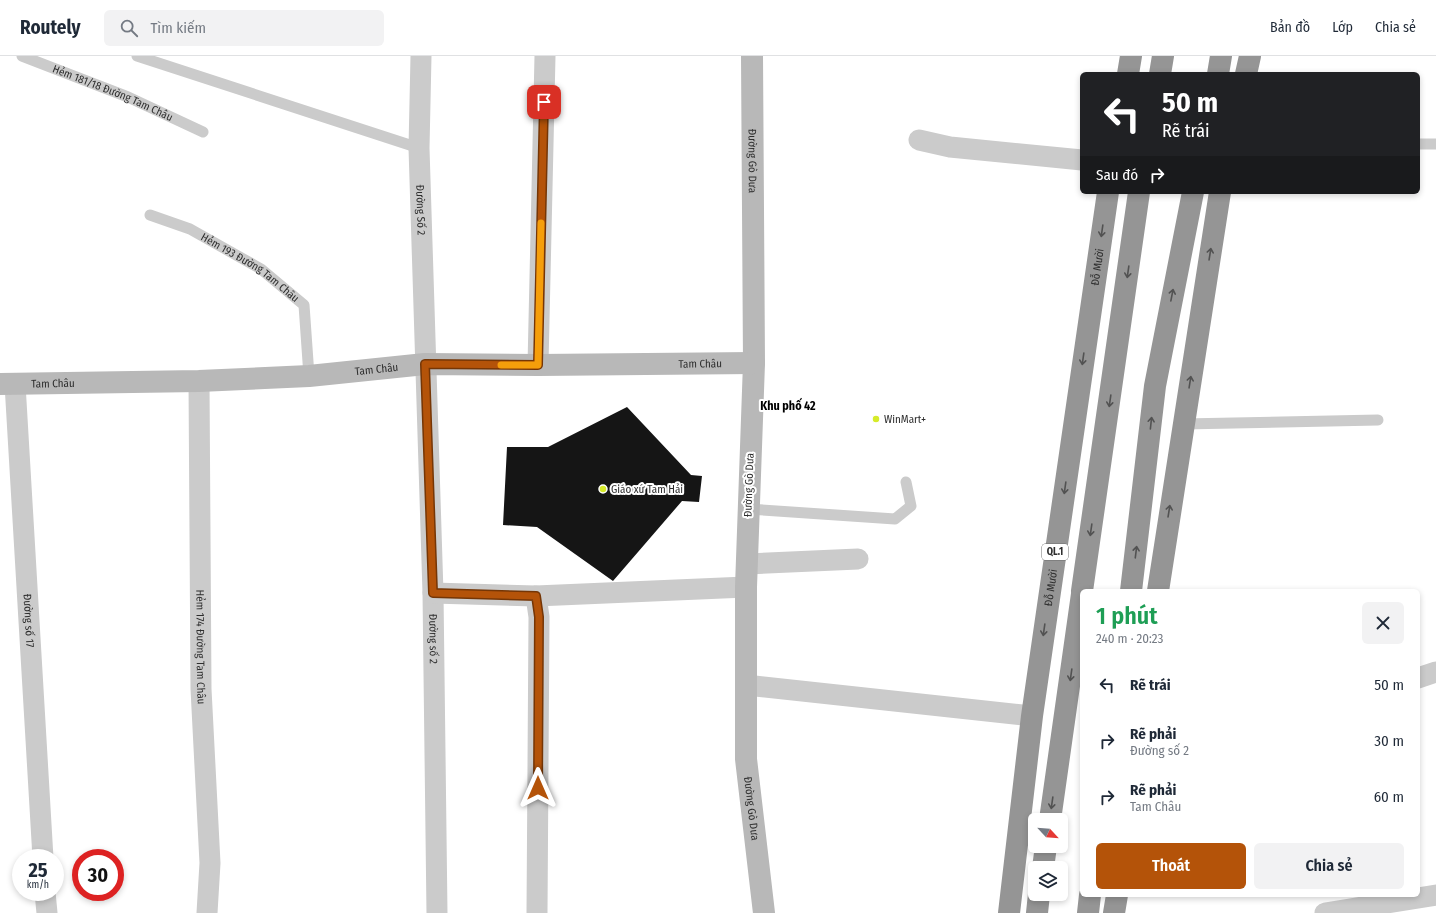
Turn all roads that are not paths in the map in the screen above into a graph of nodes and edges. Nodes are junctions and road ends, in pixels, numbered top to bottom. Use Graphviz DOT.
graph roads {
  1 [pos="22,56"];
  2 [pos="137,56"];
  3 [pos="421,56"];
  4 [pos="545,56"];
  5 [pos="752,56"];
  6 [pos="1131,56"];
  7 [pos="1163,56"];
  8 [pos="1221,56"];
  9 [pos="1250,56"];
  10 [pos="1128,72"];
  11 [pos="1160,72"];
  12 [pos="1218,72"];
  13 [pos="1246,72"];
  14 [pos="203,132"];
  15 [pos="919,140"];
  16 [pos="1420,144"];
  17 [pos="1436,144"];
  18 [pos="419,148"];
  19 [pos="1080,160"];
  20 [pos="1108,194"];
  21 [pos="1140,194"];
  22 [pos="1193,194"];
  23 [pos="1220,194"];
  24 [pos="150,214"];
  25 [pos="754,363"];
  26 [pos="425,364"];
  27 [pos="538,365"];
  28 [pos="309,376"];
  29 [pos="199,381"];
  30 [pos="8,384"];
  31 [pos="1378,420"];
  32 [pos="1183,424"];
  33 [pos="906,482"];
  34 [pos="748,509"];
  35 [pos="858,559"];
  36 [pos="747,564"];
  37 [pos="746,587"];
  38 [pos="1082,589"];
  39 [pos="1131,589"];
  40 [pos="1158,589"];
  41 [pos="433,593"];
  42 [pos="536,596"];
  43 [pos="1080,608"];
  44 [pos="1436,672"];
  45 [pos="1420,677"];
  46 [pos="746,685"];
  47 [pos="1032,716"];
  48 [pos="1051,813"];
  49 [pos="42,849"];
  50 [pos="1436,895"];
  51 [pos="1090,897"];
  52 [pos="1117,897"];
  53 [pos="46,901"];
  54 [pos="1038,901"];
  55 [pos="1390,908"];
  56 [pos="47,913"];
  57 [pos="207,913"];
  58 [pos="437,913"];
  59 [pos="537,913"];
  60 [pos="764,913"];
  61 [pos="1009,913"];
  62 [pos="1037,913"];
  63 [pos="1088,913"];
  64 [pos="1114,913"];
  65 [pos="1325,913"];
  1 -- 14 [label="lane, Hẻm 181/18 Đường Tam Châu"];
  2 -- 18 [label="lane"];
  3 -- 18 [label="street, Đường Số 2"];
  4 -- 27 [label="street"];
  5 -- 25 [label="street, Đường Gò Dưa"];
  6 -- 10 [label="highway"];
  7 -- 11 [label="highway"];
  8 -- 12 [label="highway"];
  9 -- 13 [label="highway"];
  15 -- 19 [label="street"];
  16 -- 17 [label="lane"];
  18 -- 26 [label="street, Đường Số 2"];
  20 -- 47 [label="highway, Đỗ Mười / QL.1, one-way"];
  21 -- 38 [label="highway, one-way"];
  39 -- 22 [label="highway, one-way"];
  32 -- 23 [label="highway, one-way"];
  24 -- 28 [label="lane, Hẻm 193 Đường Tam Châu"];
  25 -- 27 [label="street, Tam Châu"];
  25 -- 34 [label="street, Đường Gò Dưa"];
  26 -- 27 [label="street, Tam Châu"];
  26 -- 28 [label="street, Tam Châu"];
  26 -- 41 [label="street, Đường số 2"];
  28 -- 29 [label="street, Tam Châu"];
  29 -- 30 [label="street, Tam Châu"];
  29 -- 57 [label="street, Hẻm 174 Đường Tam Châu"];
  30 -- 49 [label="street, Đường số 17"];
  31 -- 32 [label="lane"];
  40 -- 32 [label="highway, one-way"];
  33 -- 34 [label="lane"];
  34 -- 36 [label="street, Đường Gò Dưa"];
  35 -- 36 [label="street"];
  36 -- 37 [label="street, Đường Gò Dưa"];
  37 -- 42 [label="street"];
  37 -- 46 [label="street, Đường Gò Dưa"];
  41 -- 42 [label="street"];
  41 -- 58 [label="street, Đường số 2"];
  42 -- 59 [label="street"];
  43 -- 48 [label="highway, one-way"];
  44 -- 45 [label="street"];
  46 -- 47 [label="street"];
  46 -- 60 [label="street, Đường Gò Dưa"];
  47 -- 61 [label="highway, Đỗ Mười / QL.1"];
  50 -- 55 [label="street"];
  51 -- 63 [label="highway"];
  52 -- 64 [label="highway"];
  53 -- 56 [label="street"];
  54 -- 62 [label="highway"];
  55 -- 65 [label="street"];
}
